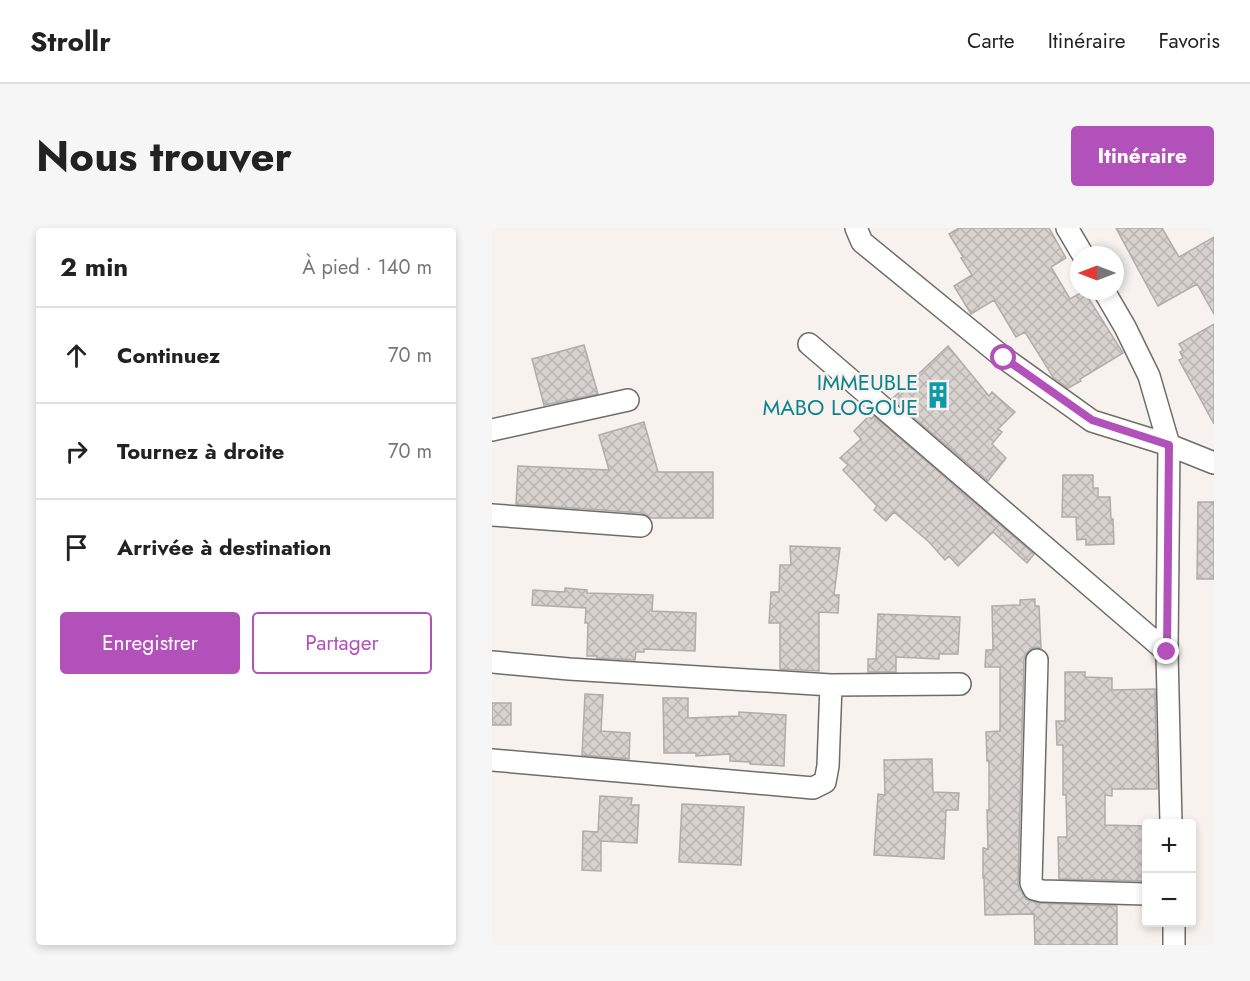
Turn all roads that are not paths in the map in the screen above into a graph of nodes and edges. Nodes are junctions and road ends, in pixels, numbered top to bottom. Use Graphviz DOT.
graph roads {
  1 [pos="856,228"];
  2 [pos="1067,228"];
  3 [pos="1078,246"];
  4 [pos="1109,300"];
  5 [pos="809,344"];
  6 [pos="628,400"];
  7 [pos="492,430"];
  8 [pos="1169,445"];
  9 [pos="1214,463"];
  10 [pos="492,515"];
  11 [pos="641,526"];
  12 [pos="1167,652"];
  13 [pos="1037,660"];
  14 [pos="492,662"];
  15 [pos="831,684"];
  16 [pos="960,684"];
  17 [pos="492,760"];
  18 [pos="1171,819"];
  19 [pos="1142,894"];
  20 [pos="1173,927"];
  21 [pos="1174,945"];
  1 -- 8 [label="street"];
  2 -- 3 [label="street"];
  4 -- 8 [label="street"];
  5 -- 12 [label="street"];
  6 -- 7 [label="street"];
  8 -- 9 [label="street"];
  8 -- 12 [label="street"];
  10 -- 11 [label="street"];
  12 -- 18 [label="street"];
  13 -- 19 [label="street"];
  14 -- 15 [label="street"];
  15 -- 16 [label="street"];
  15 -- 17 [label="street"];
  20 -- 21 [label="street"];
}
